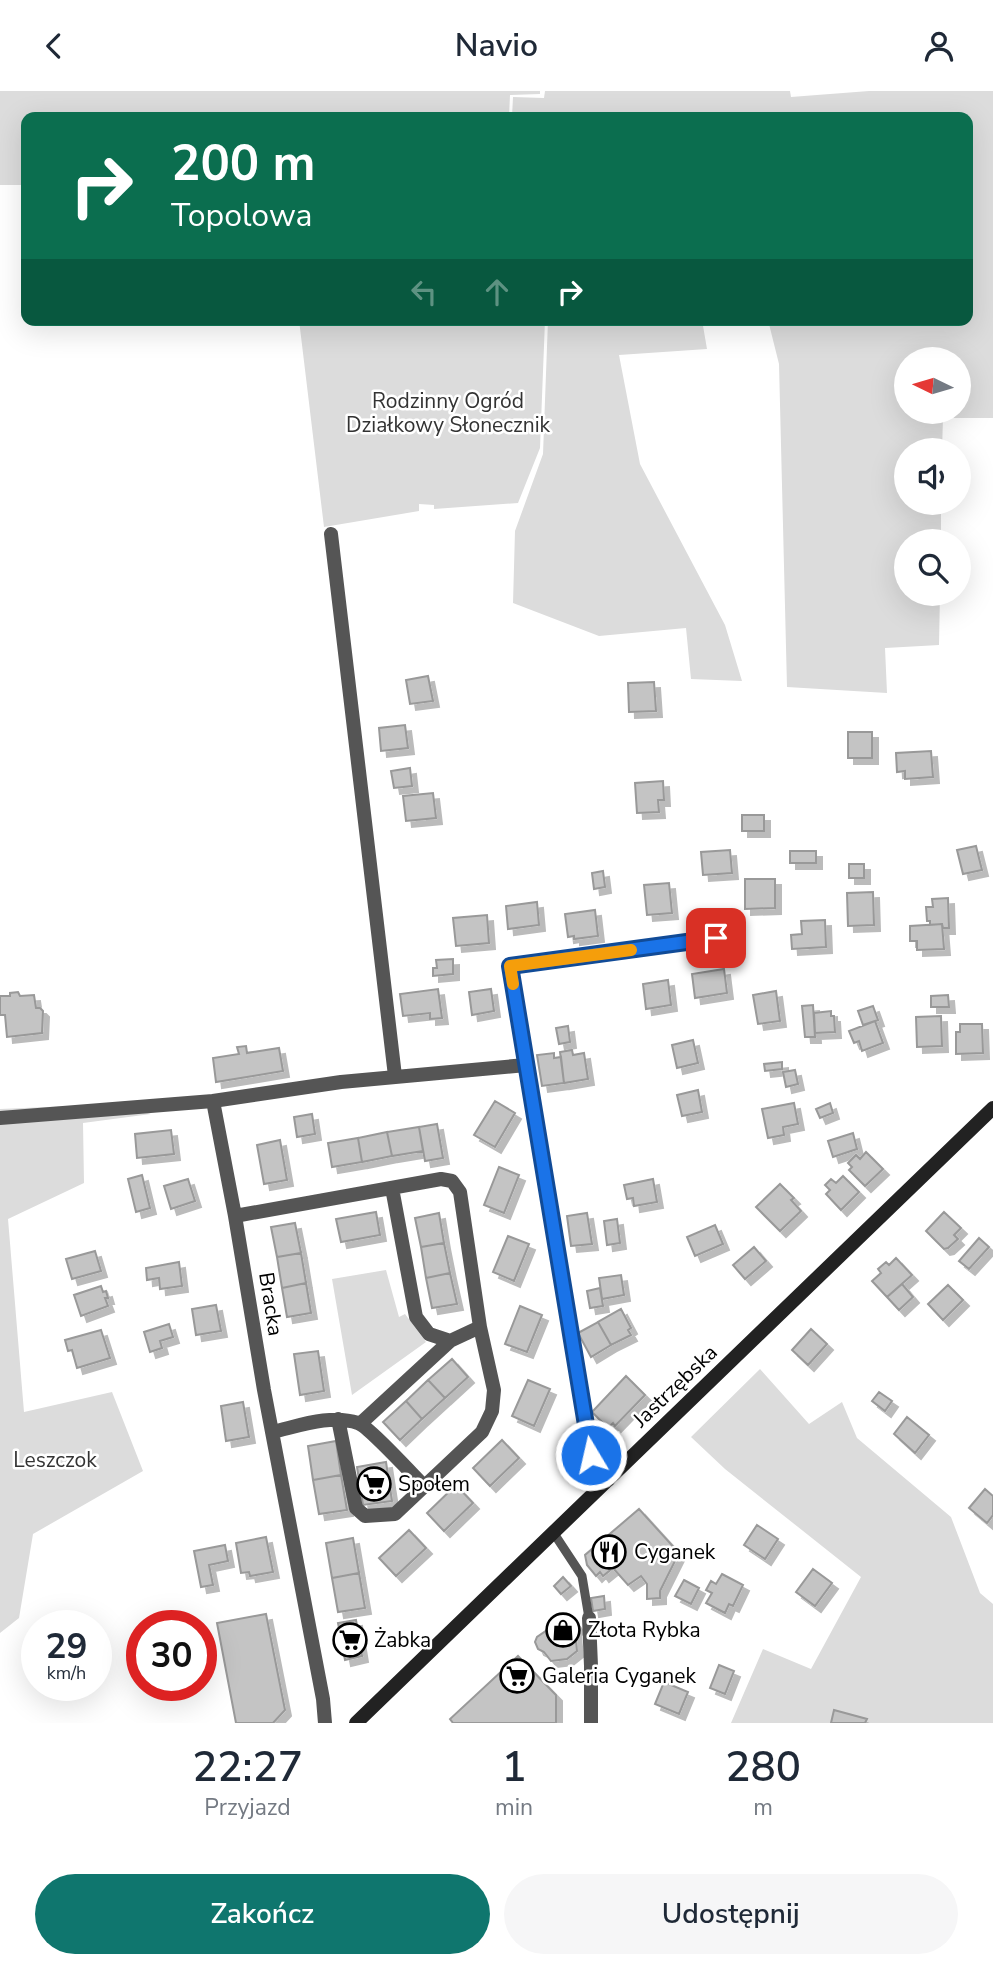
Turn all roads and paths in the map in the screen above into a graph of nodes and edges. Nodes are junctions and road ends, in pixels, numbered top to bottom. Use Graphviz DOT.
graph roads {
  1 [pos="331,534"];
  2 [pos="739,935"];
  3 [pos="526,1065"];
  4 [pos="395,1076"];
  5 [pos="213,1101"];
  6 [pos="993,1108"];
  7 [pos="0,1118"];
  8 [pos="392,1188"];
  9 [pos="235,1216"];
  10 [pos="481,1327"];
  11 [pos="450,1341"];
  12 [pos="338,1419"];
  13 [pos="360,1423"];
  14 [pos="272,1432"];
  15 [pos="608,1480"];
  16 [pos="424,1486"];
  17 [pos="553,1532"];
  18 [pos="589,1618"];
  19 [pos="325,1723"];
  20 [pos="356,1723"];
  21 [pos="590,1723"];
  1 -- 4 [label="street"];
  2 -- 3 [label="street"];
  3 -- 4 [label="street"];
  3 -- 15 [label="street"];
  4 -- 5 [label="street"];
  5 -- 7 [label="street"];
  5 -- 9 [label="street, Bracka"];
  6 -- 15 [label="main road, Jastrzębska"];
  8 -- 9 [label="street"];
  8 -- 10 [label="street"];
  8 -- 11 [label="street"];
  9 -- 14 [label="street, Bracka"];
  10 -- 11 [label="street"];
  10 -- 16 [label="street"];
  11 -- 13 [label="street"];
  12 -- 13 [label="street"];
  12 -- 14 [label="street"];
  12 -- 16 [label="street"];
  13 -- 16 [label="street"];
  14 -- 19 [label="street, Bracka"];
  15 -- 17 [label="main road, Jastrzębska"];
  17 -- 18 [label="lane"];
  17 -- 20 [label="main road, Jastrzębska"];
  18 -- 21 [label="street"];
}
